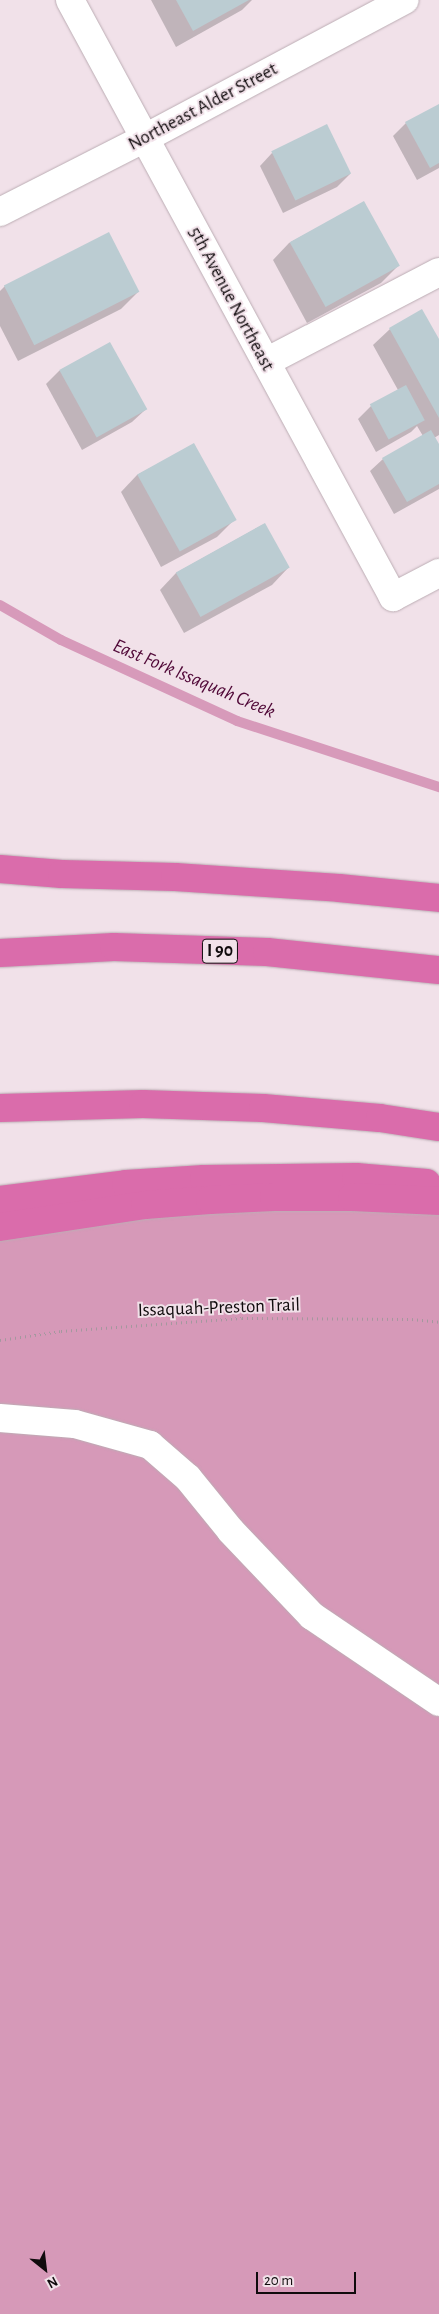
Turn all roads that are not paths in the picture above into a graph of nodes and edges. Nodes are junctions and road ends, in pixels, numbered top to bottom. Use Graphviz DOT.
graph roads {
  1 [pos="70,0"];
  2 [pos="405,0"];
  3 [pos="144,138"];
  4 [pos="0,212"];
  5 [pos="439,272"];
  6 [pos="266,362"];
  7 [pos="439,573"];
  8 [pos="0,869"];
  9 [pos="62,874"];
  10 [pos="0,881"];
  11 [pos="439,898"];
  12 [pos="0,953"];
  13 [pos="439,970"];
  14 [pos="0,1108"];
  15 [pos="439,1127"];
  16 [pos="439,1184"];
  17 [pos="0,1200"];
  18 [pos="439,1202"];
  19 [pos="0,1227"];
  20 [pos="0,1418"];
  21 [pos="439,1702"];
  1 -- 3 [label="street, 5th Avenue Northeast"];
  2 -- 3 [label="street, Northeast Alder Street"];
  3 -- 4 [label="street, Northeast Alder Street"];
  3 -- 6 [label="street, 5th Avenue Northeast"];
  5 -- 6 [label="street"];
  6 -- 7 [label="street, 5th Avenue Northeast"];
  8 -- 9 [label="highway"];
  9 -- 10 [label="highway"];
  9 -- 11 [label="highway"];
  12 -- 13 [label="highway, I 90"];
  14 -- 15 [label="highway"];
  16 -- 17 [label="highway"];
  18 -- 19 [label="highway"];
  20 -- 21 [label="street"];
}
